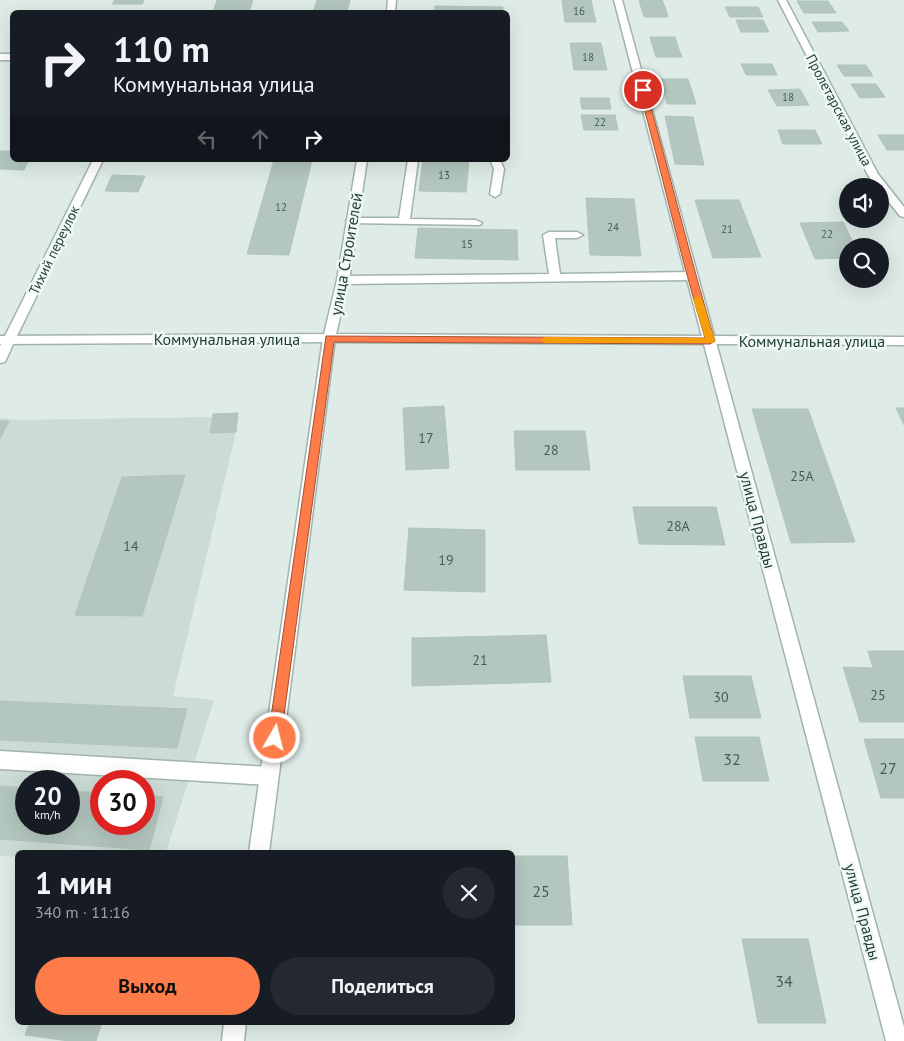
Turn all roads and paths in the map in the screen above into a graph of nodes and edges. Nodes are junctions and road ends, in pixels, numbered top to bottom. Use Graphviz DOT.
graph roads {
  1 [pos="618,0"];
  2 [pos="782,0"];
  3 [pos="97,162"];
  4 [pos="362,162"];
  5 [pos="413,162"];
  6 [pos="496,162"];
  7 [pos="495,194"];
  8 [pos="904,214"];
  9 [pos="352,221"];
  10 [pos="404,222"];
  11 [pos="476,223"];
  12 [pos="578,235"];
  13 [pos="691,276"];
  14 [pos="555,277"];
  15 [pos="343,280"];
  16 [pos="329,338"];
  17 [pos="5,340"];
  18 [pos="710,341"];
  19 [pos="904,341"];
  20 [pos="0,359"];
  21 [pos="0,760"];
  22 [pos="270,776"];
  23 [pos="259,850"];
  24 [pos="235,1025"];
  25 [pos="233,1041"];
  26 [pos="897,1041"];
  1 -- 13 [label="street, улица Правды"];
  2 -- 8 [label="street, Пролетарская улица"];
  3 -- 17 [label="street, Тихий переулок"];
  4 -- 9 [label="street, улица Строителей"];
  5 -- 10 [label="street"];
  6 -- 7 [label="street"];
  9 -- 10 [label="street"];
  9 -- 15 [label="street, улица Строителей"];
  10 -- 11 [label="street"];
  12 -- 14 [label="street"];
  13 -- 14 [label="street"];
  13 -- 18 [label="street, улица Правды"];
  14 -- 15 [label="street"];
  15 -- 16 [label="street, улица Строителей"];
  16 -- 17 [label="street, Коммунальная улица"];
  16 -- 18 [label="street, Коммунальная улица"];
  16 -- 22 [label="street, улица Строителей"];
  17 -- 20 [label="street, Тихий переулок"];
  18 -- 19 [label="street, Коммунальная улица"];
  18 -- 26 [label="street, улица Правды"];
  21 -- 22 [label="street"];
  22 -- 23 [label="street, улица Строителей"];
  24 -- 25 [label="street"];
}
